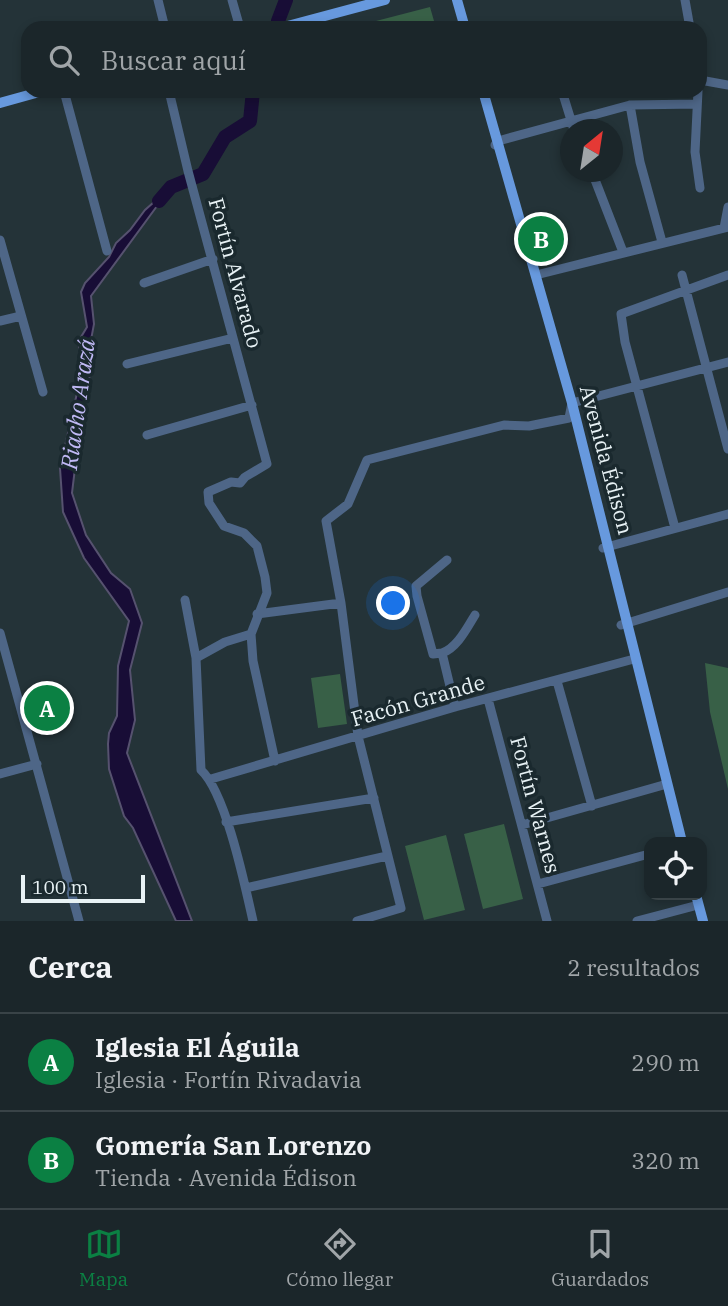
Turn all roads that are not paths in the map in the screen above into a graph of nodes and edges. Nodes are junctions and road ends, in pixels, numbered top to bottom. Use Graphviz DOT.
graph roads {
  1 [pos="158,0"];
  2 [pos="232,0"];
  3 [pos="385,0"];
  4 [pos="455,0"];
  5 [pos="685,0"];
  6 [pos="163,21"];
  7 [pos="238,21"];
  8 [pos="306,21"];
  9 [pos="461,21"];
  10 [pos="689,21"];
  11 [pos="707,81"];
  12 [pos="728,85"];
  13 [pos="21,97"];
  14 [pos="66,98"];
  15 [pos="171,98"];
  16 [pos="482,98"];
  17 [pos="564,98"];
  18 [pos="697,98"];
  19 [pos="0,103"];
  20 [pos="697,104"];
  21 [pos="630,105"];
  22 [pos="570,119"];
  23 [pos="589,119"];
  24 [pos="560,128"];
  25 [pos="496,144"];
  26 [pos="596,182"];
  27 [pos="700,188"];
  28 [pos="728,207"];
  29 [pos="726,228"];
  30 [pos="0,240"];
  31 [pos="662,242"];
  32 [pos="107,251"];
  33 [pos="623,252"];
  34 [pos="213,259"];
  35 [pos="536,275"];
  36 [pos="682,275"];
  37 [pos="728,275"];
  38 [pos="144,282"];
  39 [pos="686,291"];
  40 [pos="21,316"];
  41 [pos="0,321"];
  42 [pos="233,338"];
  43 [pos="728,362"];
  44 [pos="127,364"];
  45 [pos="705,368"];
  46 [pos="638,386"];
  47 [pos="43,392"];
  48 [pos="572,403"];
  49 [pos="252,405"];
  50 [pos="569,418"];
  51 [pos="147,435"];
  52 [pos="728,449"];
  53 [pos="728,514"];
  54 [pos="675,528"];
  55 [pos="606,547"];
  56 [pos="447,560"];
  57 [pos="728,593"];
  58 [pos="185,600"];
  59 [pos="341,603"];
  60 [pos="257,614"];
  61 [pos="475,615"];
  62 [pos="624,624"];
  63 [pos="0,633"];
  64 [pos="251,634"];
  65 [pos="442,653"];
  66 [pos="196,658"];
  67 [pos="631,660"];
  68 [pos="557,681"];
  69 [pos="488,699"];
  70 [pos="455,707"];
  71 [pos="358,736"];
  72 [pos="275,761"];
  73 [pos="37,764"];
  74 [pos="0,774"];
  75 [pos="211,779"];
  76 [pos="664,785"];
  77 [pos="374,798"];
  78 [pos="592,806"];
  79 [pos="226,822"];
  80 [pos="522,825"];
  81 [pos="678,837"];
  82 [pos="644,855"];
  83 [pos="387,856"];
  84 [pos="538,884"];
  85 [pos="246,888"];
  86 [pos="695,900"];
  87 [pos="79,921"];
  88 [pos="253,921"];
  89 [pos="356,921"];
  90 [pos="547,921"];
  91 [pos="637,921"];
  92 [pos="701,921"];
  1 -- 6 [label="street"];
  2 -- 7 [label="street"];
  3 -- 8 [label="main road"];
  4 -- 9 [label="main road"];
  5 -- 10 [label="street"];
  11 -- 12 [label="street"];
  13 -- 19 [label="main road"];
  14 -- 32 [label="street"];
  15 -- 34 [label="street, Fortín Alvarado"];
  16 -- 25 [label="main road, Avenida Édison"];
  17 -- 22 [label="street"];
  18 -- 20 [label="street"];
  20 -- 21 [label="street"];
  20 -- 27 [label="street"];
  21 -- 23 [label="street"];
  21 -- 31 [label="street"];
  24 -- 25 [label="street"];
  25 -- 35 [label="main road, Avenida Édison"];
  25 -- 50 [label="main road, Avenida Édison"];
  26 -- 33 [label="street"];
  28 -- 29 [label="street"];
  29 -- 31 [label="street"];
  30 -- 40 [label="street"];
  31 -- 33 [label="street"];
  33 -- 35 [label="street"];
  34 -- 38 [label="street"];
  34 -- 42 [label="street, Fortín Alvarado"];
  35 -- 48 [label="main road, Avenida Édison"];
  36 -- 39 [label="street"];
  37 -- 39 [label="street"];
  39 -- 45 [label="street"];
  39 -- 46 [label="street"];
  40 -- 41 [label="street"];
  40 -- 47 [label="street"];
  42 -- 44 [label="street"];
  42 -- 49 [label="street, Fortín Alvarado"];
  43 -- 45 [label="street"];
  45 -- 46 [label="street"];
  45 -- 52 [label="street"];
  46 -- 48 [label="street"];
  46 -- 54 [label="street"];
  48 -- 50 [label="street"];
  48 -- 55 [label="main road, Avenida Édison"];
  49 -- 51 [label="street"];
  49 -- 60 [label="street, Fortín Alvarado"];
  50 -- 55 [label="main road, Avenida Édison"];
  50 -- 59 [label="street"];
  53 -- 54 [label="street"];
  54 -- 55 [label="street"];
  55 -- 62 [label="main road, Avenida Édison"];
  56 -- 65 [label="street"];
  57 -- 62 [label="street"];
  58 -- 66 [label="street"];
  59 -- 60 [label="street"];
  59 -- 71 [label="street"];
  60 -- 64 [label="street"];
  61 -- 65 [label="street"];
  62 -- 67 [label="main road, Avenida Édison"];
  63 -- 73 [label="street"];
  64 -- 66 [label="street"];
  64 -- 72 [label="street"];
  65 -- 70 [label="street"];
  66 -- 75 [label="street"];
  67 -- 68 [label="street, Facón Grande"];
  67 -- 76 [label="main road, Avenida Édison"];
  68 -- 69 [label="street, Facón Grande"];
  68 -- 78 [label="street"];
  69 -- 70 [label="street, Facón Grande"];
  69 -- 80 [label="street, Fortín Warnes"];
  70 -- 71 [label="street, Facón Grande"];
  71 -- 72 [label="street, Facón Grande"];
  71 -- 77 [label="street"];
  72 -- 75 [label="street, Facón Grande"];
  73 -- 74 [label="street"];
  73 -- 87 [label="street"];
  75 -- 79 [label="street"];
  76 -- 78 [label="street"];
  76 -- 81 [label="main road, Avenida Édison"];
  77 -- 79 [label="street"];
  77 -- 83 [label="street"];
  78 -- 80 [label="street"];
  79 -- 85 [label="street"];
  80 -- 84 [label="street, Fortín Warnes"];
  82 -- 84 [label="street"];
  83 -- 85 [label="street"];
  83 -- 89 [label="street"];
  84 -- 90 [label="street, Fortín Warnes"];
  85 -- 88 [label="street"];
  86 -- 91 [label="street"];
  86 -- 92 [label="main road"];
}
